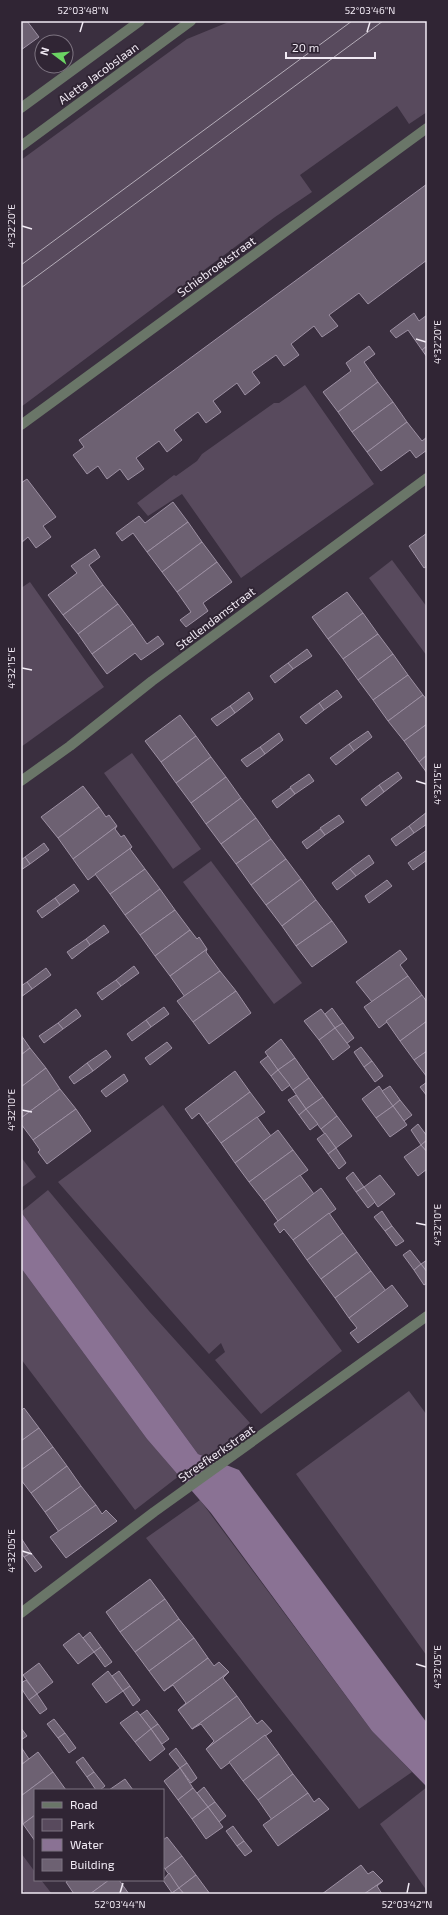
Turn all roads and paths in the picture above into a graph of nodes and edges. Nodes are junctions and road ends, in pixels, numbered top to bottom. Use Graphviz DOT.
graph roads {
  1 [pos="140,21"];
  2 [pos="191,21"];
  3 [pos="21,108"];
  4 [pos="427,128"];
  5 [pos="21,146"];
  6 [pos="21,425"];
  7 [pos="427,478"];
  8 [pos="21,781"];
  9 [pos="427,1316"];
  10 [pos="21,1613"];
  1 -- 3 [label="street, Aletta Jacobslaan"];
  2 -- 5 [label="street, Aletta Jacobslaan"];
  4 -- 6 [label="street, Schiebroekstraat"];
  7 -- 8 [label="street, Stellendamstraat"];
  9 -- 10 [label="street, Streefkerkstraat"];
}
